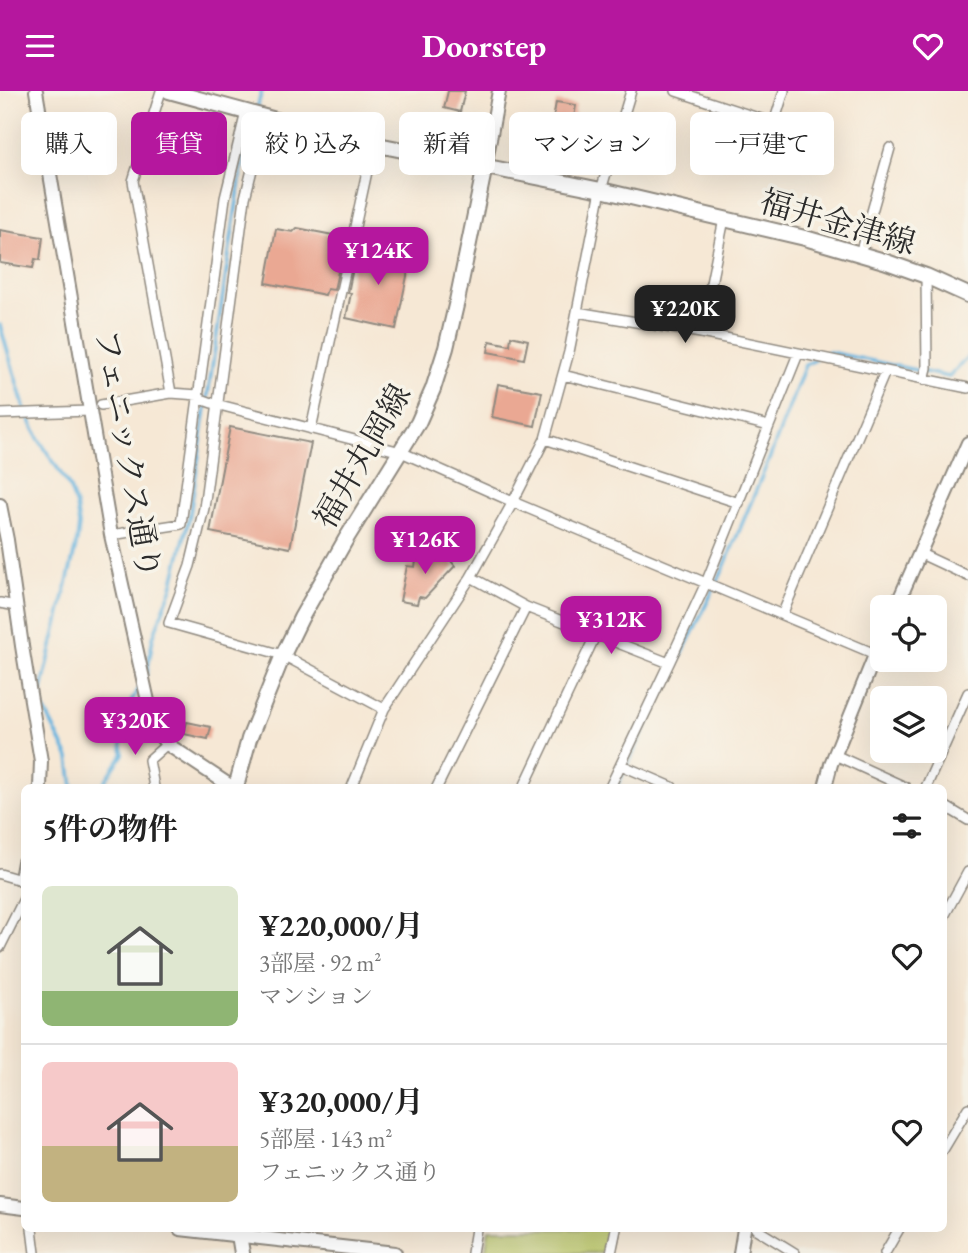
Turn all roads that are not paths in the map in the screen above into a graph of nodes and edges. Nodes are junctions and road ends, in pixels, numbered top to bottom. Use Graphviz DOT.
graph roads {
  1 [pos="36,91"];
  2 [pos="161,91"];
  3 [pos="169,91"];
  4 [pos="499,91"];
  5 [pos="631,91"];
  6 [pos="676,91"];
  7 [pos="784,91"];
  8 [pos="707,96"];
  9 [pos="246,112"];
  10 [pos="495,112"];
  11 [pos="747,112"];
  12 [pos="777,112"];
  13 [pos="241,132"];
  14 [pos="890,148"];
  15 [pos="495,168"];
  16 [pos="251,175"];
  17 [pos="366,175"];
  18 [pos="483,175"];
  19 [pos="601,190"];
  20 [pos="724,219"];
  21 [pos="860,254"];
  22 [pos="926,276"];
  23 [pos="968,295"];
  24 [pos="577,312"];
  25 [pos="701,333"];
  26 [pos="798,354"];
  27 [pos="886,372"];
  28 [pos="563,375"];
  29 [pos="924,380"];
  30 [pos="968,388"];
  31 [pos="171,393"];
  32 [pos="200,397"];
  33 [pos="215,404"];
  34 [pos="95,408"];
  35 [pos="0,414"];
  36 [pos="769,426"];
  37 [pos="311,429"];
  38 [pos="545,439"];
  39 [pos="968,443"];
  40 [pos="401,452"];
  41 [pos="513,502"];
  42 [pos="739,503"];
  43 [pos="0,505"];
  44 [pos="111,535"];
  45 [pos="920,554"];
  46 [pos="968,576"];
  47 [pos="471,577"];
  48 [pos="706,583"];
  49 [pos="901,595"];
  50 [pos="0,603"];
  51 [pos="16,606"];
  52 [pos="526,607"];
  53 [pos="782,615"];
  54 [pos="596,635"];
  55 [pos="870,652"];
  56 [pos="283,655"];
  57 [pos="669,663"];
  58 [pos="870,667"];
  59 [pos="968,693"];
  60 [pos="384,709"];
  61 [pos="167,744"];
  62 [pos="835,755"];
  63 [pos="621,765"];
  64 [pos="40,784"];
  65 [pos="153,784"];
  66 [pos="229,784"];
  67 [pos="235,784"];
  68 [pos="353,784"];
  69 [pos="438,784"];
  70 [pos="525,784"];
  71 [pos="612,784"];
  72 [pos="665,784"];
  73 [pos="826,784"];
  74 [pos="898,784"];
  75 [pos="927,784"];
  76 [pos="947,808"];
  77 [pos="968,820"];
  78 [pos="968,872"];
  79 [pos="0,874"];
  80 [pos="21,879"];
  81 [pos="21,905"];
  82 [pos="947,911"];
  83 [pos="0,947"];
  84 [pos="968,1108"];
  85 [pos="947,1143"];
  86 [pos="0,1205"];
  87 [pos="21,1208"];
  88 [pos="32,1232"];
  89 [pos="238,1232"];
  90 [pos="475,1232"];
  91 [pos="615,1232"];
  92 [pos="744,1232"];
  93 [pos="761,1232"];
  94 [pos="897,1232"];
  95 [pos="35,1253"];
  96 [pos="242,1253"];
  97 [pos="395,1253"];
  98 [pos="471,1253"];
  99 [pos="611,1253"];
  100 [pos="740,1253"];
  101 [pos="795,1253"];
  102 [pos="885,1253"];
  1 -- 34 [label="street, フェニックス通り"];
  2 -- 31 [label="street"];
  3 -- 9 [label="main road"];
  4 -- 10 [label="street"];
  5 -- 19 [label="street"];
  6 -- 8 [label="street"];
  7 -- 12 [label="street"];
  8 -- 11 [label="street"];
  13 -- 32 [label="street"];
  14 -- 21 [label="street"];
  15 -- 19 [label="main road, 福井金津線"];
  16 -- 33 [label="street"];
  17 -- 37 [label="street"];
  18 -- 40 [label="main road, 福井丸岡線"];
  19 -- 20 [label="main road, 福井金津線"];
  19 -- 24 [label="street"];
  20 -- 21 [label="main road, 福井金津線"];
  20 -- 25 [label="street"];
  21 -- 22 [label="main road, 福井金津線"];
  22 -- 23 [label="main road, 福井金津線"];
  22 -- 29 [label="street"];
  24 -- 25 [label="street"];
  24 -- 28 [label="street"];
  25 -- 26 [label="street"];
  26 -- 27 [label="street"];
  26 -- 36 [label="street"];
  27 -- 29 [label="street"];
  27 -- 53 [label="street"];
  28 -- 36 [label="street"];
  28 -- 38 [label="street"];
  29 -- 30 [label="street"];
  31 -- 32 [label="street"];
  31 -- 34 [label="street"];
  32 -- 33 [label="street"];
  32 -- 44 [label="street"];
  33 -- 37 [label="street"];
  33 -- 56 [label="street"];
  34 -- 35 [label="street"];
  34 -- 44 [label="street, フェニックス通り"];
  36 -- 42 [label="street"];
  37 -- 40 [label="street"];
  38 -- 41 [label="street"];
  38 -- 42 [label="street"];
  39 -- 45 [label="street"];
  40 -- 41 [label="street"];
  40 -- 56 [label="main road, 福井丸岡線"];
  41 -- 47 [label="street"];
  41 -- 48 [label="street"];
  42 -- 48 [label="street"];
  43 -- 51 [label="street"];
  44 -- 61 [label="street, フェニックス通り"];
  45 -- 46 [label="street"];
  45 -- 49 [label="street"];
  47 -- 52 [label="street"];
  47 -- 60 [label="street"];
  48 -- 53 [label="street"];
  48 -- 57 [label="street"];
  50 -- 51 [label="street"];
  51 -- 64 [label="street"];
  52 -- 54 [label="street"];
  52 -- 69 [label="street"];
  53 -- 55 [label="street"];
  54 -- 57 [label="street"];
  54 -- 70 [label="street"];
  56 -- 60 [label="street"];
  56 -- 67 [label="main road, 福井丸岡線"];
  57 -- 63 [label="street"];
  58 -- 62 [label="street"];
  59 -- 75 [label="street"];
  60 -- 68 [label="street"];
  61 -- 65 [label="street"];
  61 -- 66 [label="street, フェニックス通り"];
  62 -- 73 [label="street"];
  62 -- 74 [label="street"];
  63 -- 71 [label="street"];
  63 -- 72 [label="street"];
  76 -- 77 [label="street"];
  78 -- 82 [label="street"];
  79 -- 80 [label="street"];
  81 -- 83 [label="street"];
  84 -- 85 [label="street"];
  86 -- 87 [label="street"];
  88 -- 95 [label="street"];
  89 -- 96 [label="main road"];
  89 -- 97 [label="street"];
  90 -- 98 [label="street"];
  91 -- 99 [label="street"];
  92 -- 100 [label="street"];
  93 -- 101 [label="street"];
  94 -- 102 [label="street"];
}
